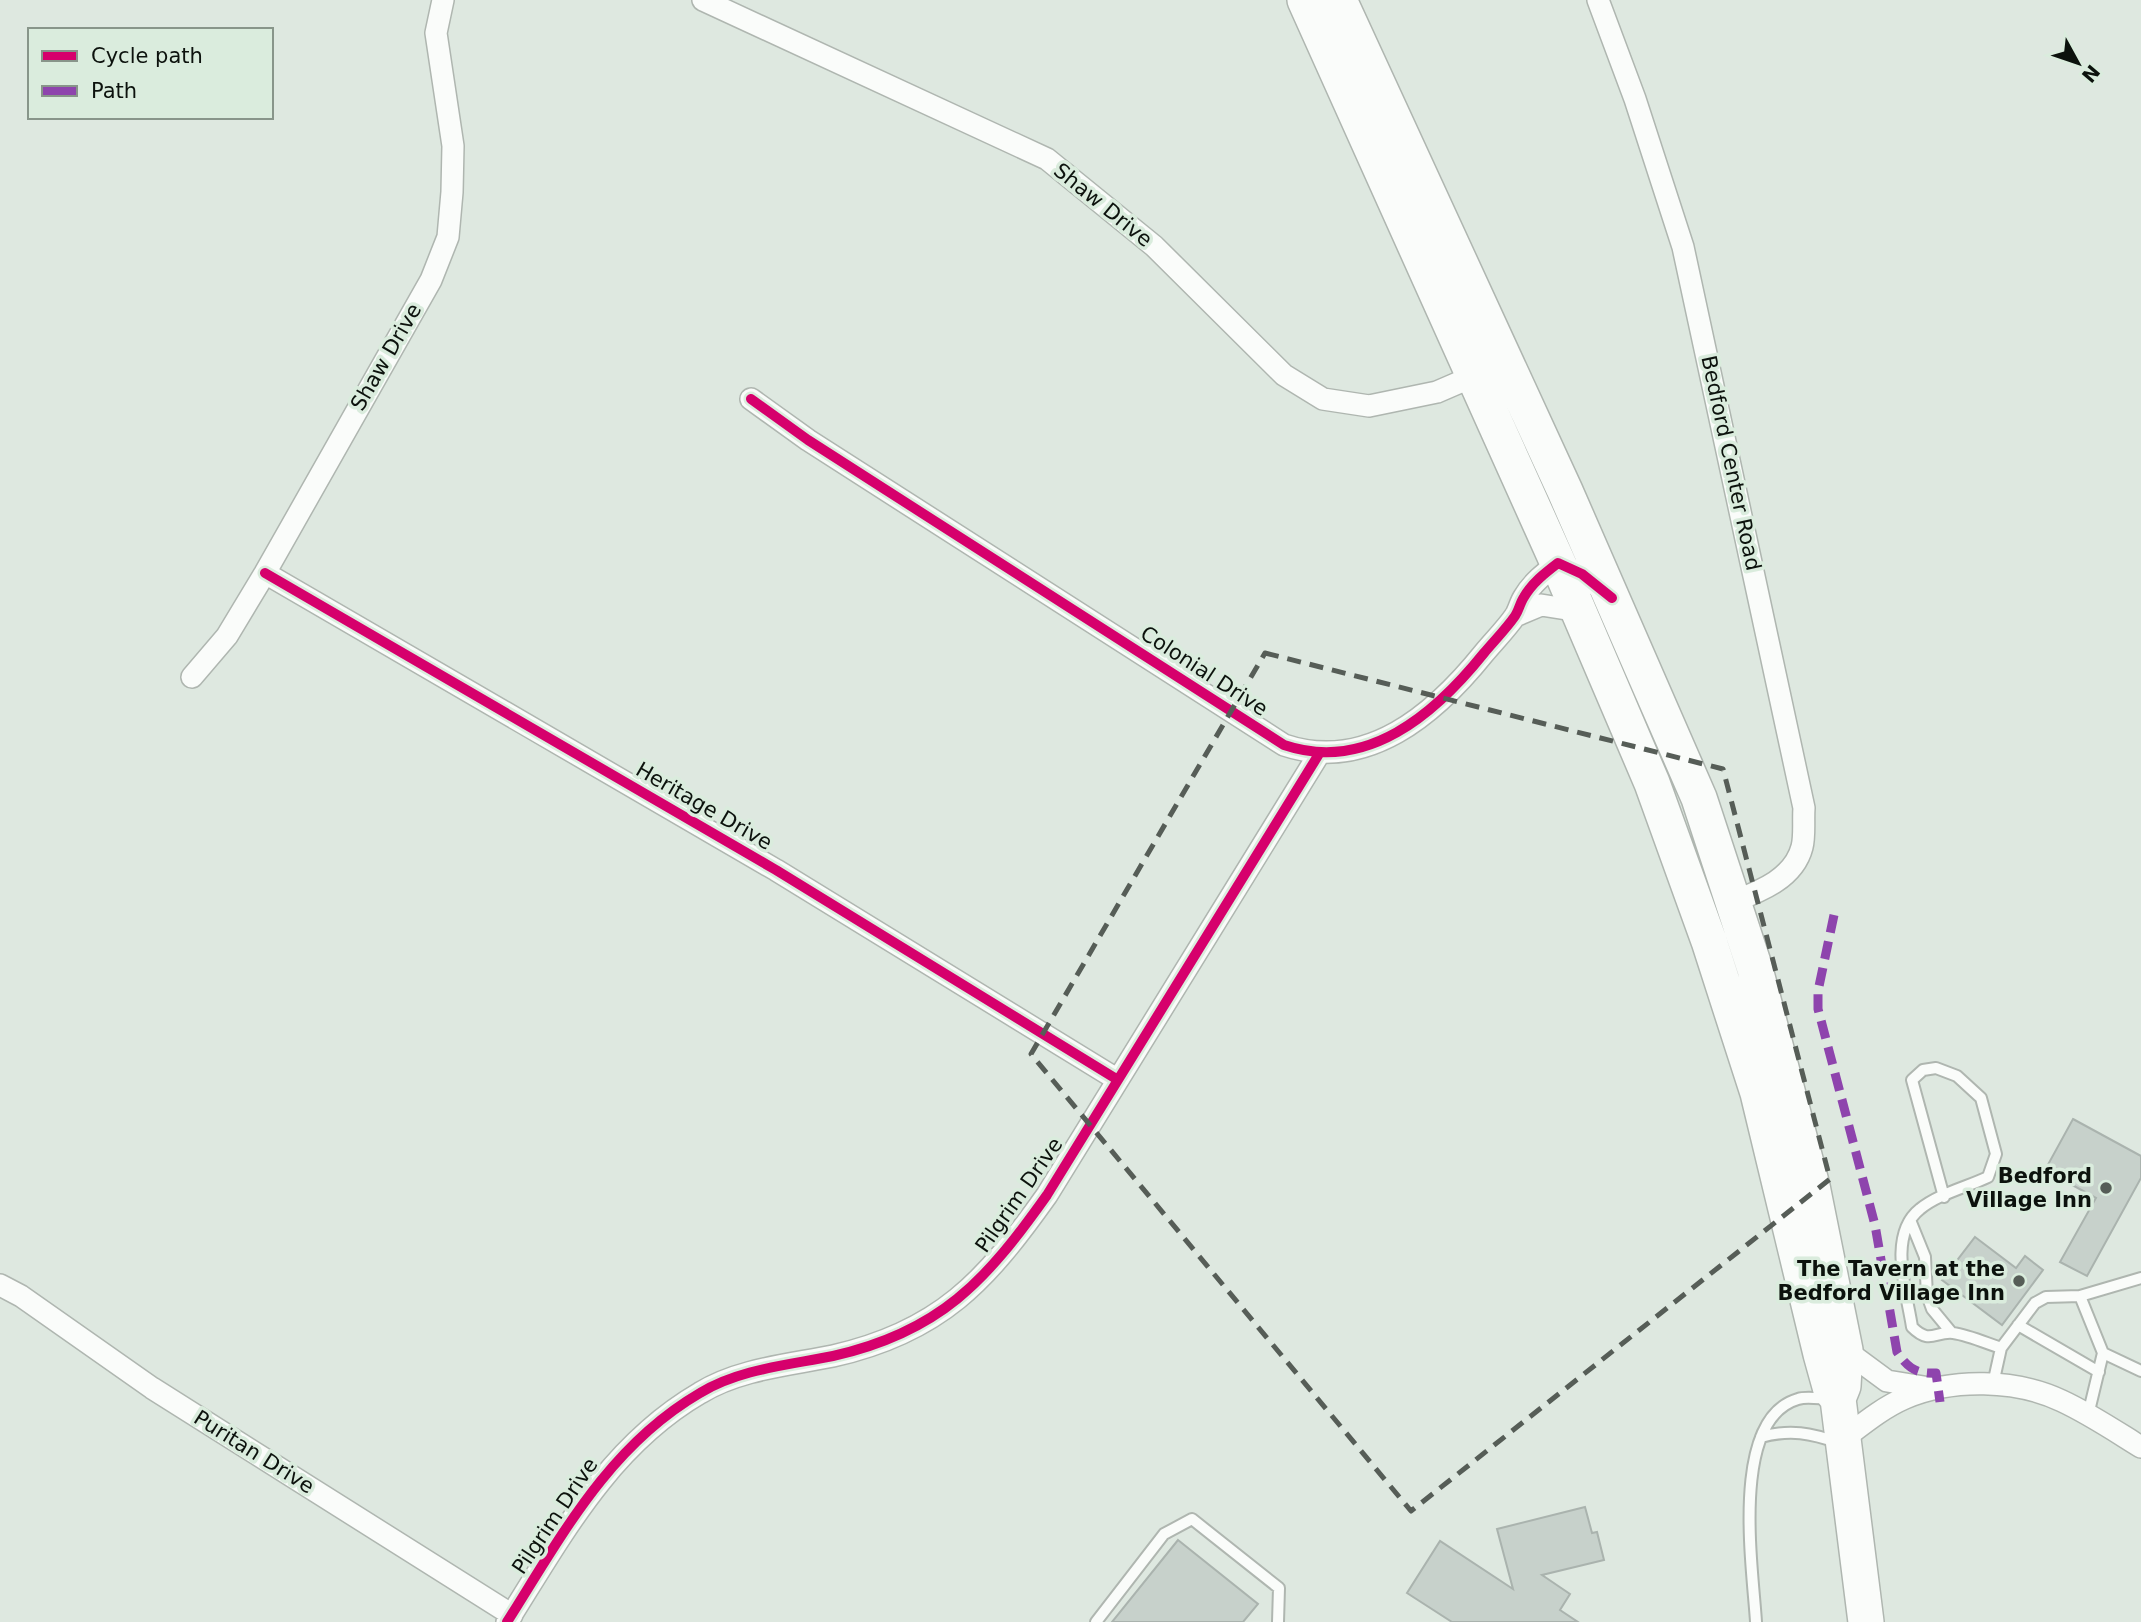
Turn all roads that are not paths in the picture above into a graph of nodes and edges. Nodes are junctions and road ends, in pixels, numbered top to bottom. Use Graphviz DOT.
graph roads {
  1 [pos="443,0"];
  2 [pos="703,0"];
  3 [pos="1305,0"];
  4 [pos="1339,0"];
  5 [pos="1598,0"];
  6 [pos="1474,376"];
  7 [pos="751,399"];
  8 [pos="1558,563"];
  9 [pos="265,573"];
  10 [pos="1612,598"];
  11 [pos="1579,611"];
  12 [pos="1515,615"];
  13 [pos="192,677"];
  14 [pos="1319,754"];
  15 [pos="1735,901"];
  16 [pos="1118,1080"];
  17 [pos="1944,1197"];
  18 [pos="1910,1220"];
  19 [pos="2141,1278"];
  20 [pos="0,1285"];
  21 [pos="2080,1296"];
  22 [pos="2018,1325"];
  23 [pos="1951,1332"];
  24 [pos="2001,1348"];
  25 [pos="1845,1350"];
  26 [pos="2103,1353"];
  27 [pos="2141,1371"];
  28 [pos="2098,1372"];
  29 [pos="1993,1384"];
  30 [pos="1933,1389"];
  31 [pos="1838,1399"];
  32 [pos="2088,1415"];
  33 [pos="1761,1437"];
  34 [pos="1843,1442"];
  35 [pos="2141,1447"];
  36 [pos="510,1619"];
  37 [pos="1096,1622"];
  38 [pos="1278,1622"];
  39 [pos="1756,1622"];
  40 [pos="1866,1622"];
  1 -- 9 [label="street, Shaw Drive"];
  2 -- 6 [label="street, Shaw Drive"];
  3 -- 6 [label="highway"];
  4 -- 10 [label="highway"];
  5 -- 15 [label="street, Bedford Center Road"];
  6 -- 8 [label="highway"];
  7 -- 14 [label="street, Colonial Drive"];
  8 -- 10 [label="street"];
  8 -- 11 [label="highway"];
  8 -- 12 [label="street, Colonial Drive"];
  9 -- 13 [label="street, Shaw Drive"];
  9 -- 16 [label="street, Heritage Drive"];
  10 -- 15 [label="highway"];
  11 -- 12 [label="street"];
  11 -- 31 [label="highway"];
  12 -- 14 [label="street, Colonial Drive"];
  14 -- 16 [label="street, Pilgrim Drive"];
  15 -- 25 [label="highway"];
  16 -- 36 [label="street, Pilgrim Drive"];
  17 -- 17 [label="lane"];
  17 -- 18 [label="lane"];
  18 -- 23 [label="lane"];
  18 -- 23 [label="lane"];
  19 -- 21 [label="lane"];
  20 -- 36 [label="street, Puritan Drive"];
  21 -- 22 [label="lane"];
  21 -- 26 [label="lane"];
  22 -- 24 [label="lane"];
  22 -- 28 [label="lane"];
  23 -- 24 [label="lane"];
  24 -- 29 [label="lane"];
  25 -- 30 [label="street"];
  25 -- 31 [label="highway"];
  26 -- 27 [label="lane"];
  26 -- 28 [label="lane"];
  28 -- 32 [label="lane"];
  29 -- 30 [label="street"];
  29 -- 32 [label="street"];
  30 -- 34 [label="street"];
  31 -- 33 [label="lane"];
  31 -- 34 [label="highway"];
  32 -- 35 [label="street"];
  33 -- 34 [label="lane"];
  33 -- 39 [label="lane"];
  34 -- 40 [label="highway"];
  37 -- 38 [label="lane"];
}
